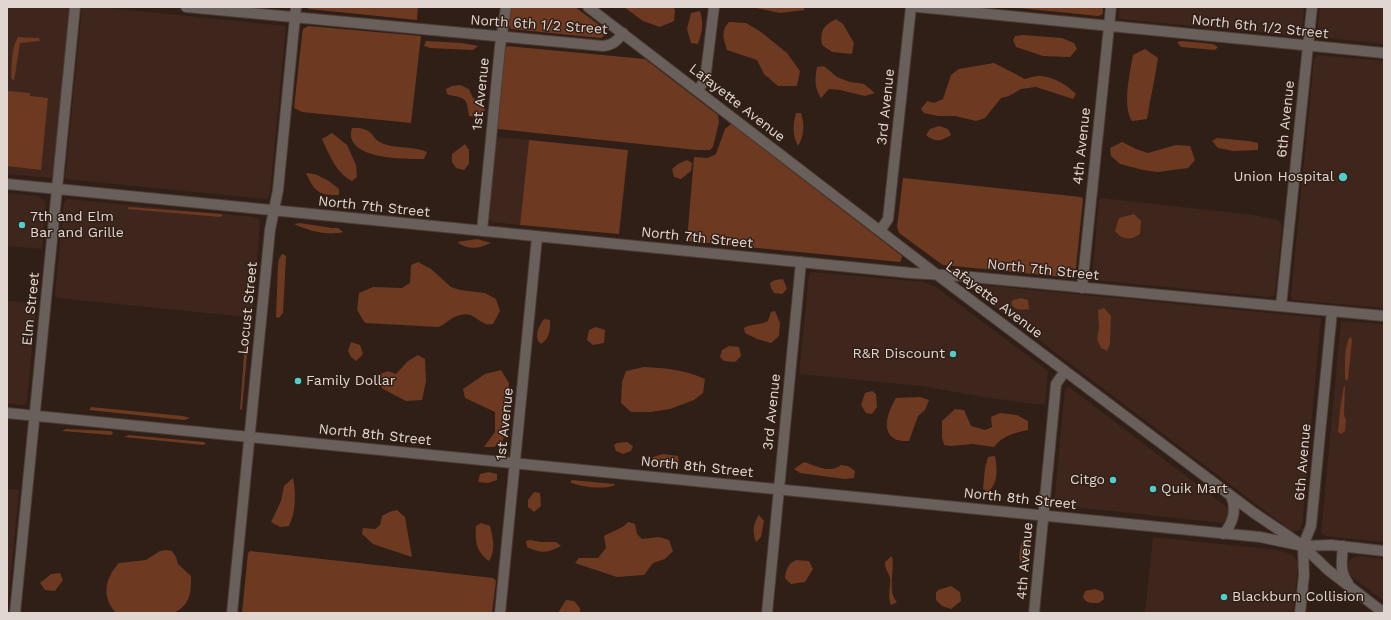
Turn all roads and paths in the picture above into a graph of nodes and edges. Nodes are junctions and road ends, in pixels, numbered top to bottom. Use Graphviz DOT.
graph roads {
  1 [pos="75,7"];
  2 [pos="186,7"];
  3 [pos="506,7"];
  4 [pos="588,7"];
  5 [pos="714,7"];
  6 [pos="911,7"];
  7 [pos="918,7"];
  8 [pos="1111,7"];
  9 [pos="1312,7"];
  10 [pos="296,12"];
  11 [pos="1109,26"];
  12 [pos="623,33"];
  13 [pos="501,37"];
  14 [pos="1308,45"];
  15 [pos="1384,53"];
  16 [pos="698,90"];
  17 [pos="7,184"];
  18 [pos="56,189"];
  19 [pos="274,211"];
  20 [pos="482,231"];
  21 [pos="880,231"];
  22 [pos="537,237"];
  23 [pos="801,262"];
  24 [pos="936,274"];
  25 [pos="1082,288"];
  26 [pos="1281,306"];
  27 [pos="1332,311"];
  28 [pos="1384,316"];
  29 [pos="1065,371"];
  30 [pos="7,413"];
  31 [pos="34,416"];
  32 [pos="250,437"];
  33 [pos="515,463"];
  34 [pos="779,489"];
  35 [pos="1231,496"];
  36 [pos="1043,516"];
  37 [pos="1223,534"];
  38 [pos="1302,546"];
  39 [pos="1343,546"];
  40 [pos="1384,550"];
  41 [pos="1353,589"];
  42 [pos="15,613"];
  43 [pos="232,613"];
  44 [pos="500,613"];
  45 [pos="767,613"];
  46 [pos="1034,613"];
  47 [pos="1300,613"];
  48 [pos="1384,613"];
  1 -- 18 [label="street, Elm Street"];
  2 -- 10 [label="street, North 6th 1/2 Street"];
  3 -- 13 [label="street, 1st Avenue"];
  4 -- 12 [label="street, Lafayette Avenue"];
  5 -- 16 [label="street"];
  6 -- 21 [label="street, 3rd Avenue"];
  7 -- 11 [label="street, North 6th 1/2 Street"];
  8 -- 11 [label="street, 4th Avenue"];
  9 -- 14 [label="street, 6th Avenue"];
  10 -- 13 [label="street, North 6th 1/2 Street"];
  10 -- 19 [label="street, Locust Street"];
  11 -- 14 [label="street, North 6th 1/2 Street"];
  11 -- 25 [label="street, 4th Avenue"];
  12 -- 13 [label="street, North 6th 1/2 Street"];
  12 -- 16 [label="street, Lafayette Avenue"];
  13 -- 20 [label="street, 1st Avenue"];
  14 -- 15 [label="street, North 6th 1/2 Street"];
  14 -- 26 [label="street, 6th Avenue"];
  16 -- 21 [label="street, Lafayette Avenue"];
  17 -- 18 [label="street, North 7th Street"];
  18 -- 19 [label="street, North 7th Street"];
  18 -- 31 [label="street, Elm Street"];
  19 -- 20 [label="street, North 7th Street"];
  19 -- 32 [label="street, Locust Street"];
  20 -- 22 [label="street, North 7th Street"];
  21 -- 24 [label="street, Lafayette Avenue"];
  22 -- 23 [label="street, North 7th Street"];
  22 -- 33 [label="street, 1st Avenue"];
  23 -- 24 [label="street, North 7th Street"];
  23 -- 34 [label="street, 3rd Avenue"];
  24 -- 25 [label="street, North 7th Street"];
  24 -- 29 [label="street, Lafayette Avenue"];
  25 -- 26 [label="street, North 7th Street"];
  26 -- 27 [label="street, North 7th Street"];
  27 -- 28 [label="street, North 7th Street"];
  27 -- 38 [label="street, 6th Avenue"];
  29 -- 35 [label="street, Lafayette Avenue"];
  29 -- 36 [label="street, 4th Avenue"];
  30 -- 31 [label="street, North 8th Street"];
  31 -- 32 [label="street, North 8th Street"];
  31 -- 42 [label="street, Elm Street"];
  32 -- 33 [label="street, North 8th Street"];
  32 -- 43 [label="street, Locust Street"];
  33 -- 34 [label="street, North 8th Street"];
  33 -- 44 [label="street, 1st Avenue"];
  34 -- 36 [label="street, North 8th Street"];
  34 -- 45 [label="street, 3rd Avenue"];
  35 -- 37 [label="street"];
  35 -- 38 [label="street, Lafayette Avenue"];
  36 -- 37 [label="street, North 8th Street"];
  36 -- 46 [label="street, 4th Avenue"];
  37 -- 38 [label="street, North 8th Street"];
  38 -- 39 [label="street, North 8th Street"];
  38 -- 41 [label="street, Lafayette Avenue"];
  38 -- 47 [label="street, 6th Avenue"];
  39 -- 40 [label="street, North 8th Street"];
  39 -- 41 [label="street"];
  41 -- 48 [label="street, Lafayette Avenue"];
}
